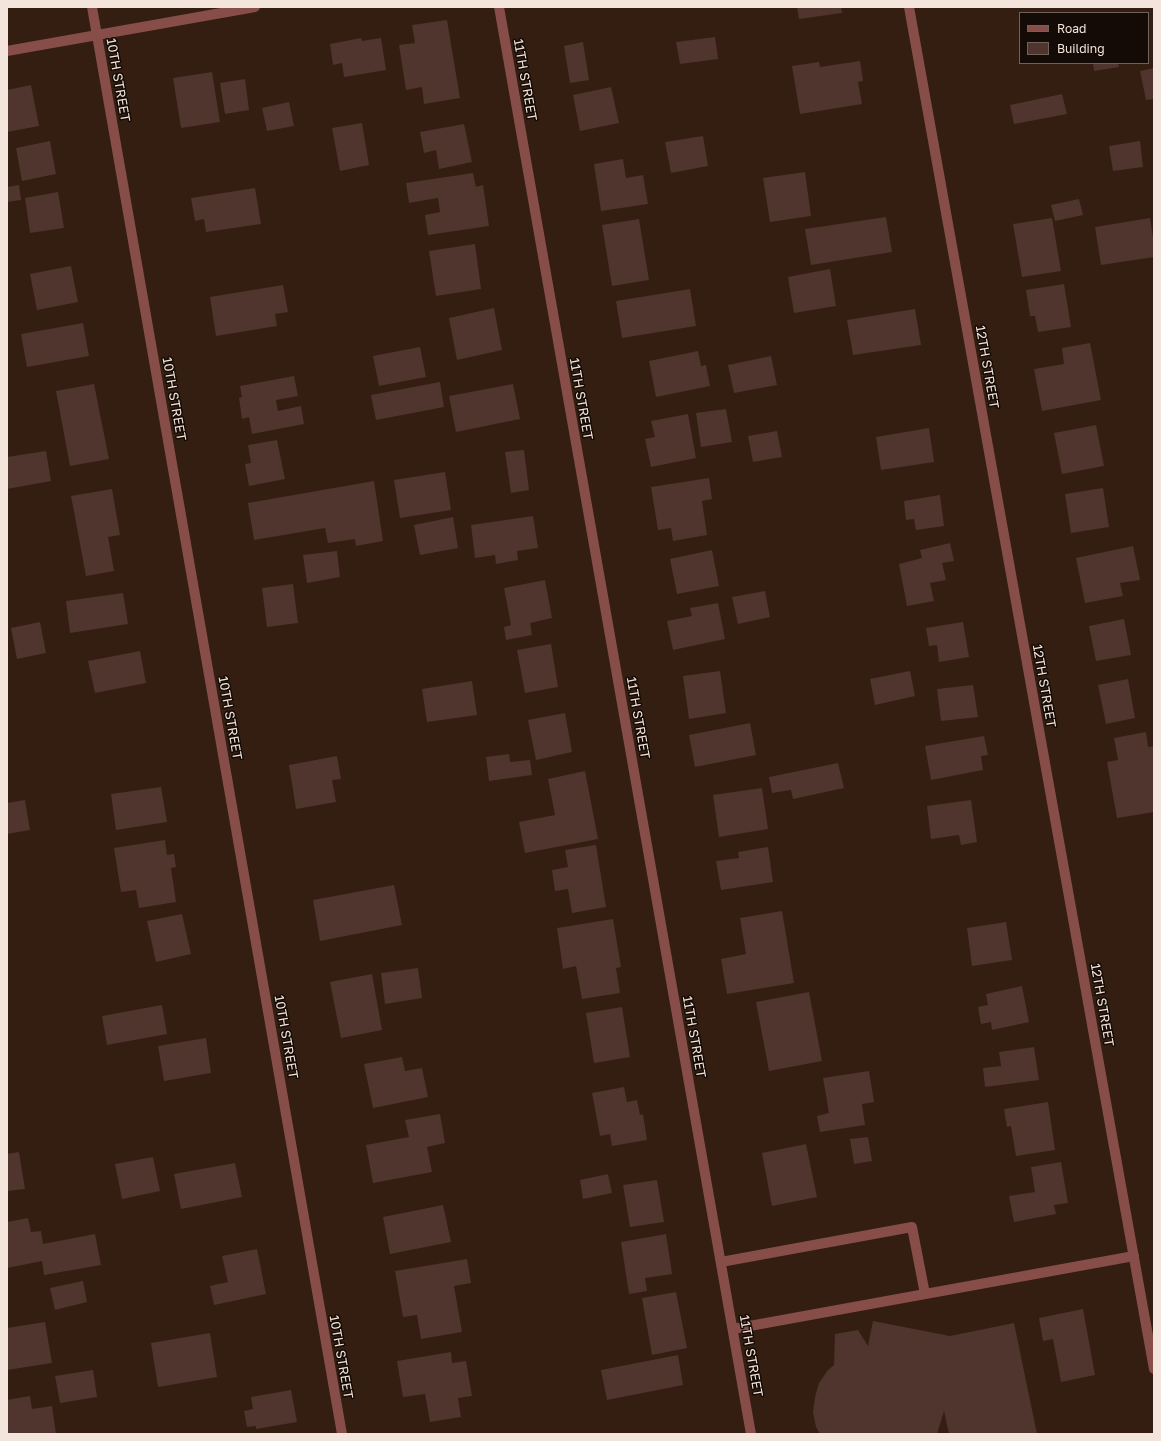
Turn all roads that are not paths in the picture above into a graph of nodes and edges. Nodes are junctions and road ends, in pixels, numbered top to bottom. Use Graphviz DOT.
graph roads {
  1 [pos="92,7"];
  2 [pos="255,7"];
  3 [pos="499,7"];
  4 [pos="909,7"];
  5 [pos="97,35"];
  6 [pos="7,51"];
  7 [pos="1134,1256"];
  8 [pos="721,1262"];
  9 [pos="925,1294"];
  10 [pos="733,1329"];
  11 [pos="1154,1369"];
  12 [pos="342,1434"];
  13 [pos="751,1434"];
  1 -- 5 [label="street, 10TH STREET"];
  2 -- 5 [label="street"];
  3 -- 8 [label="street, 11TH STREET"];
  4 -- 7 [label="street, 12TH STREET"];
  5 -- 6 [label="street"];
  5 -- 12 [label="street, 10TH STREET"];
  7 -- 9 [label="street"];
  7 -- 11 [label="street, 12TH STREET"];
  8 -- 9 [label="street"];
  8 -- 10 [label="street, 11TH STREET"];
  9 -- 10 [label="street"];
  10 -- 13 [label="street, 11TH STREET"];
}
